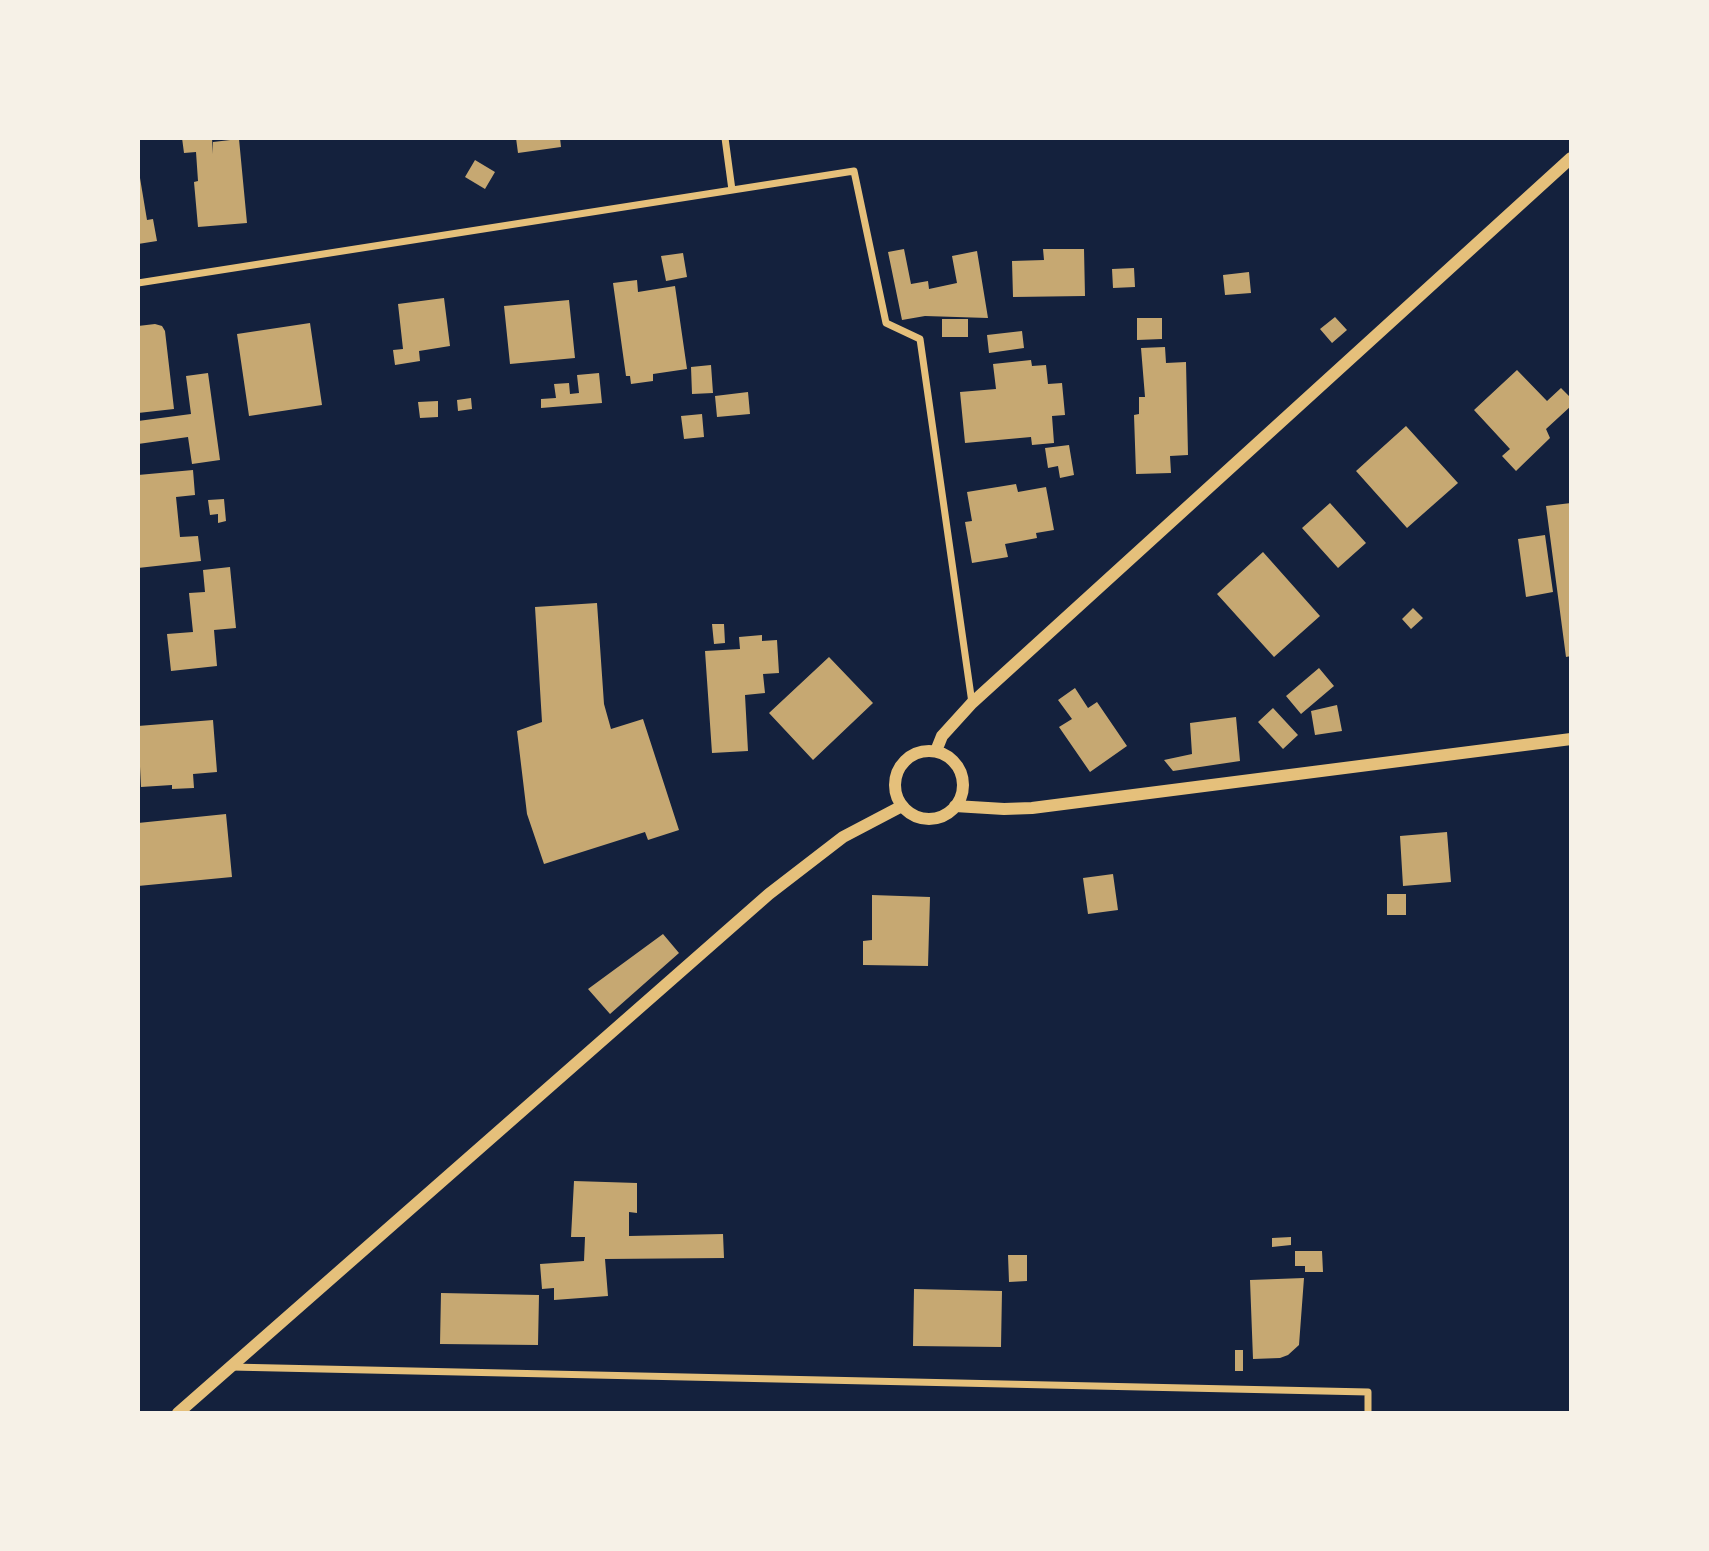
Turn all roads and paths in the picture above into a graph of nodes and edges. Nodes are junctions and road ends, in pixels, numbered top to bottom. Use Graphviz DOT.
graph roads {
  1 [pos="725,138"];
  2 [pos="1571,158"];
  3 [pos="732,190"];
  4 [pos="138,283"];
  5 [pos="972,703"];
  6 [pos="1571,739"];
  7 [pos="936,751"];
  8 [pos="902,806"];
  9 [pos="955,806"];
  10 [pos="229,1367"];
  11 [pos="178,1413"];
  12 [pos="1368,1413"];
  1 -- 3 [label="street"];
  2 -- 5 [label="street"];
  3 -- 4 [label="street"];
  3 -- 5 [label="street"];
  5 -- 7 [label="street"];
  6 -- 9 [label="street"];
  7 -- 8 [label="street"];
  7 -- 9 [label="street"];
  8 -- 9 [label="street"];
  8 -- 10 [label="street"];
  10 -- 11 [label="street"];
  10 -- 12 [label="street"];
}
